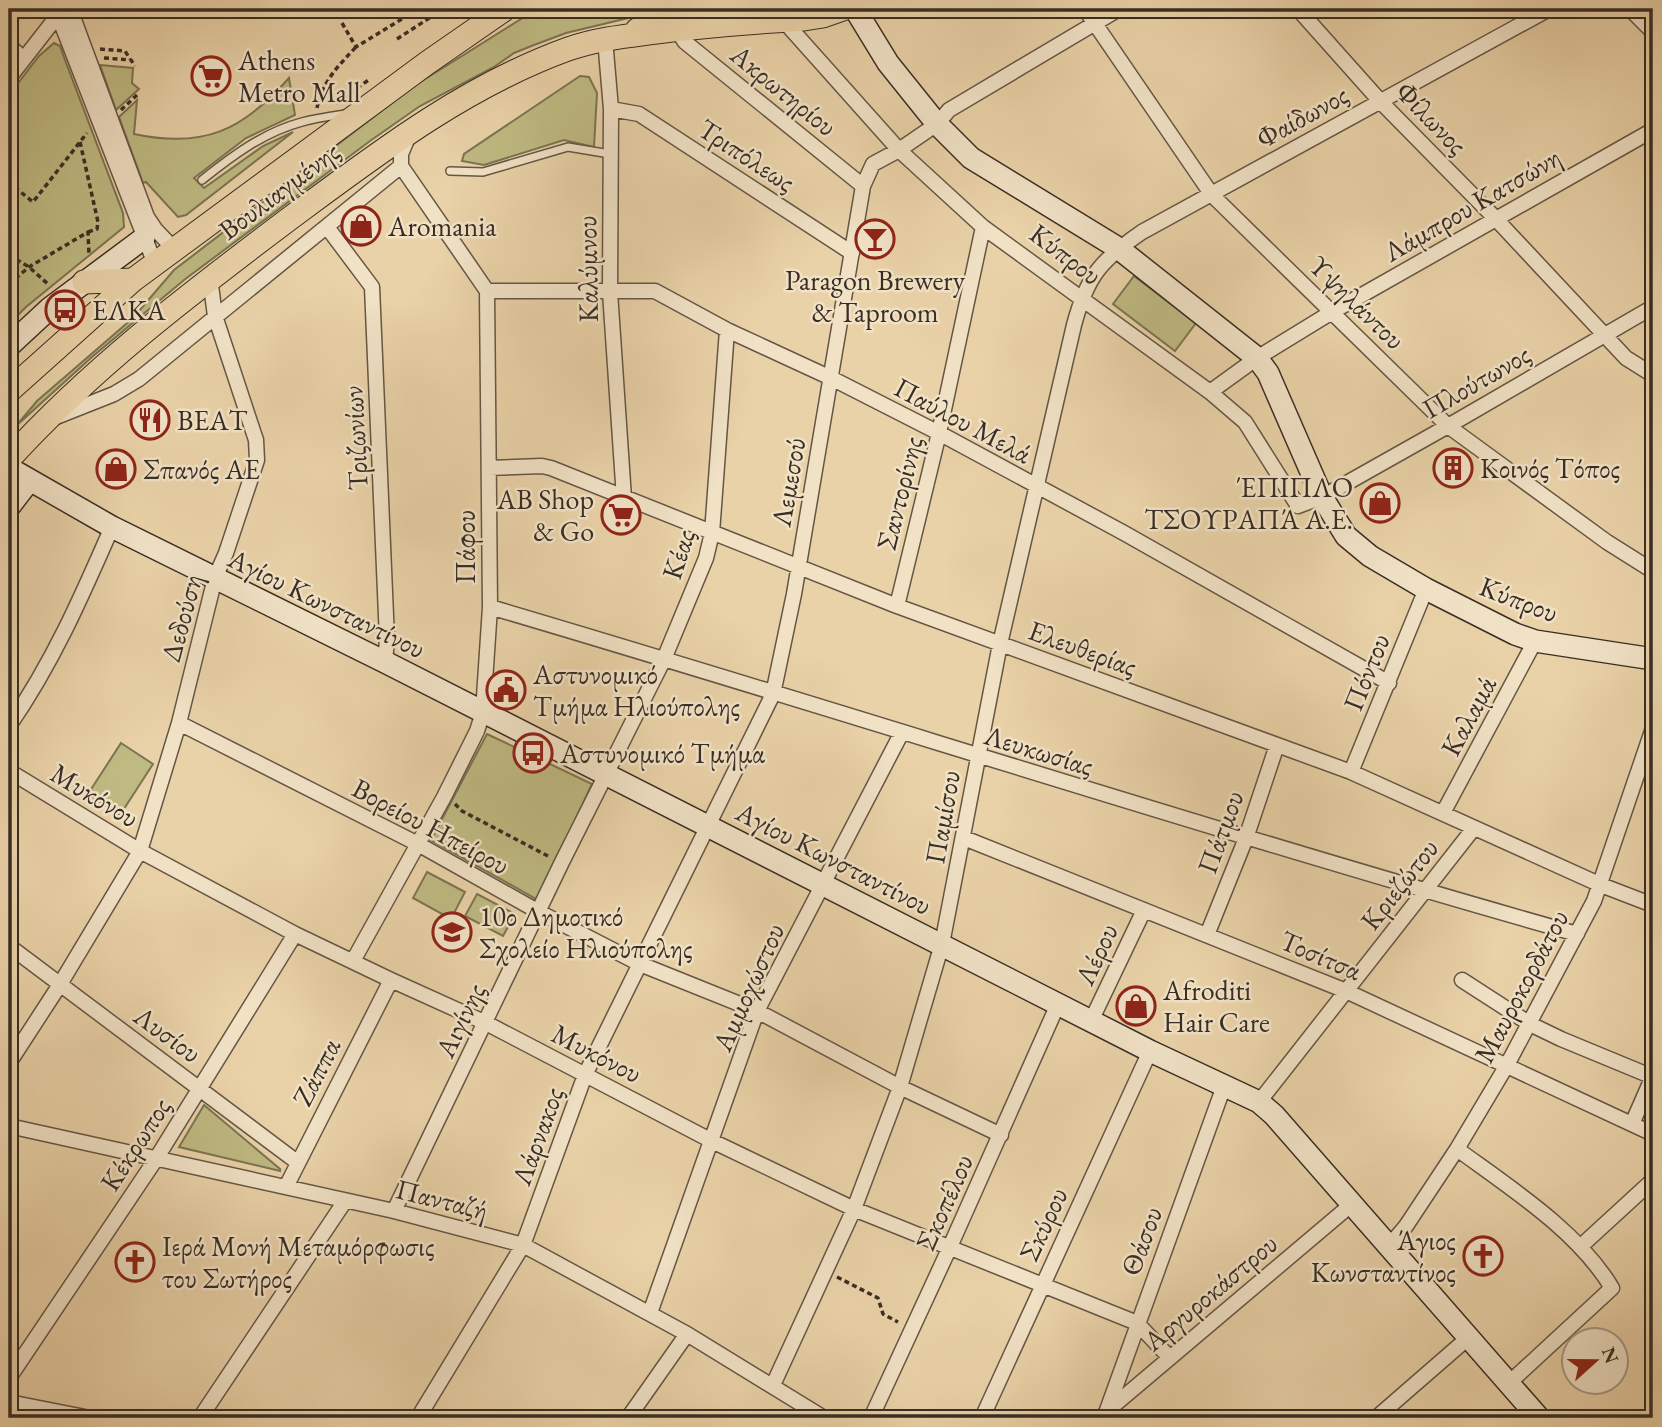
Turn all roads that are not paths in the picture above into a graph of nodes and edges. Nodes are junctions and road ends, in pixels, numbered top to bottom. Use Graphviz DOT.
graph roads {
  1 [pos="505,9"];
  2 [pos="843,9"];
  3 [pos="855,9"];
  4 [pos="1085,9"];
  5 [pos="1119,9"];
  6 [pos="1298,9"];
  7 [pos="1549,9"];
  8 [pos="1630,9"];
  9 [pos="62,10"];
  10 [pos="673,19"];
  11 [pos="783,20"];
  12 [pos="1094,23"];
  13 [pos="1653,32"];
  14 [pos="617,37"];
  15 [pos="9,46"];
  16 [pos="24,59"];
  17 [pos="9,78"];
  18 [pos="1380,101"];
  19 [pos="611,109"];
  20 [pos="363,110"];
  21 [pos="937,124"];
  22 [pos="1653,130"];
  23 [pos="411,131"];
  24 [pos="899,150"];
  25 [pos="610,154"];
  26 [pos="401,166"];
  27 [pos="450,171"];
  28 [pos="202,180"];
  29 [pos="863,186"];
  30 [pos="1212,195"];
  31 [pos="1495,218"];
  32 [pos="327,227"];
  33 [pos="983,227"];
  34 [pos="144,238"];
  35 [pos="1118,248"];
  36 [pos="175,250"];
  37 [pos="852,253"];
  38 [pos="155,264"];
  39 [pos="87,272"];
  40 [pos="211,278"];
  41 [pos="133,280"];
  42 [pos="487,291"];
  43 [pos="610,292"];
  44 [pos="1081,300"];
  45 [pos="1653,307"];
  46 [pos="1332,312"];
  47 [pos="215,316"];
  48 [pos="727,330"];
  49 [pos="1605,334"];
  50 [pos="9,346"];
  51 [pos="1256,358"];
  52 [pos="1653,375"];
  53 [pos="831,378"];
  54 [pos="9,391"];
  55 [pos="1210,392"];
  56 [pos="41,423"];
  57 [pos="1448,426"];
  58 [pos="939,433"];
  59 [pos="9,459"];
  60 [pos="9,468"];
  61 [pos="489,468"];
  62 [pos="29,481"];
  63 [pos="1037,487"];
  64 [pos="1322,496"];
  65 [pos="624,498"];
  66 [pos="9,507"];
  67 [pos="113,527"];
  68 [pos="712,533"];
  69 [pos="799,566"];
  70 [pos="1653,571"];
  71 [pos="215,578"];
  72 [pos="1426,589"];
  73 [pos="897,606"];
  74 [pos="489,607"];
  75 [pos="1535,641"];
  76 [pos="1000,643"];
  77 [pos="1651,654"];
  78 [pos="664,659"];
  79 [pos="384,662"];
  80 [pos="1389,683"];
  81 [pos="773,694"];
  82 [pos="483,712"];
  83 [pos="179,723"];
  84 [pos="9,726"];
  85 [pos="1653,728"];
  86 [pos="902,732"];
  87 [pos="1277,745"];
  88 [pos="977,757"];
  89 [pos="9,771"];
  90 [pos="1351,772"];
  91 [pos="607,776"];
  92 [pos="1443,813"];
  93 [pos="707,825"];
  94 [pos="1474,828"];
  95 [pos="964,838"];
  96 [pos="1246,838"];
  97 [pos="418,844"];
  98 [pos="140,851"];
  99 [pos="824,885"];
  100 [pos="1601,885"];
  101 [pos="1426,891"];
  102 [pos="1653,905"];
  103 [pos="1144,910"];
  104 [pos="539,912"];
  105 [pos="295,933"];
  106 [pos="1577,934"];
  107 [pos="1207,935"];
  108 [pos="942,944"];
  109 [pos="9,946"];
  110 [pos="353,961"];
  111 [pos="640,964"];
  112 [pos="391,980"];
  113 [pos="1462,980"];
  114 [pos="59,986"];
  115 [pos="1346,992"];
  116 [pos="1058,1004"];
  117 [pos="757,1012"];
  118 [pos="1092,1019"];
  119 [pos="486,1023"];
  120 [pos="1530,1024"];
  121 [pos="1150,1051"];
  122 [pos="9,1063"];
  123 [pos="1507,1065"];
  124 [pos="585,1075"];
  125 [pos="1653,1076"];
  126 [pos="1224,1086"];
  127 [pos="900,1087"];
  128 [pos="200,1088"];
  129 [pos="1259,1102"];
  130 [pos="1632,1124"];
  131 [pos="9,1126"];
  132 [pos="1653,1134"];
  133 [pos="1001,1135"];
  134 [pos="712,1141"];
  135 [pos="1457,1149"];
  136 [pos="156,1159"];
  137 [pos="297,1162"];
  138 [pos="1653,1180"];
  139 [pos="286,1187"];
  140 [pos="345,1201"];
  141 [pos="1352,1204"];
  142 [pos="854,1209"];
  143 [pos="394,1211"];
  144 [pos="523,1245"];
  145 [pos="1389,1246"];
  146 [pos="1580,1247"];
  147 [pos="949,1249"];
  148 [pos="1041,1285"];
  149 [pos="650,1313"];
  150 [pos="1137,1323"];
  151 [pos="687,1334"];
  152 [pos="1468,1338"];
  153 [pos="1170,1358"];
  154 [pos="9,1378"];
  155 [pos="1508,1384"];
  156 [pos="773,1385"];
  157 [pos="9,1402"];
  158 [pos="1653,1413"];
  159 [pos="1103,1415"];
  160 [pos="90,1418"];
  161 [pos="200,1418"];
  162 [pos="418,1418"];
  163 [pos="628,1418"];
  164 [pos="824,1418"];
  165 [pos="871,1418"];
  166 [pos="982,1418"];
  167 [pos="1376,1418"];
  168 [pos="1539,1418"];
  169 [pos="1647,1418"];
  1 -- 20 [label="main road, Βουλιαγμένης"];
  2 -- 11 [label="main road"];
  3 -- 21 [label="street, Κύπρου"];
  4 -- 12 [label="street, Υψηλάντου"];
  5 -- 12 [label="street, Λεμεσού"];
  6 -- 18 [label="street, Φίλωνος"];
  7 -- 18 [label="street, Φαίδωνος"];
  8 -- 13 [label="street"];
  9 -- 16 [label="street"];
  9 -- 34 [label="street"];
  9 -- 36 [label="street"];
  10 -- 11 [label="main road"];
  10 -- 14 [label="main road, Βουλιαγμένης"];
  10 -- 29 [label="street, Ακρωτηρίου"];
  11 -- 24 [label="street, Κύπρου"];
  12 -- 21 [label="street, Λεμεσού"];
  12 -- 30 [label="street, Υψηλάντου"];
  14 -- 19 [label="street, Καλύμνου"];
  14 -- 23 [label="main road, Βουλιαγμένης"];
  15 -- 16 [label="street"];
  16 -- 17 [label="street"];
  18 -- 30 [label="street, Φαίδωνος"];
  18 -- 31 [label="street, Φίλωνος"];
  19 -- 25 [label="street, Καλύμνου"];
  19 -- 37 [label="street, Τριπόλεως"];
  20 -- 28 [label="lane"];
  20 -- 36 [label="main road, Βουλιαγμένης"];
  21 -- 24 [label="street, Λεμεσού"];
  21 -- 35 [label="street, Κύπρου"];
  22 -- 31 [label="street, Λάμπρου Κατσώνη"];
  23 -- 26 [label="street"];
  23 -- 40 [label="main road, Βουλιαγμένης"];
  24 -- 29 [label="street, Λεμεσού"];
  24 -- 33 [label="street, Κύπρου"];
  25 -- 27 [label="lane"];
  25 -- 43 [label="street, Καλύμνου"];
  26 -- 32 [label="street"];
  26 -- 42 [label="street"];
  29 -- 37 [label="street, Λεμεσού"];
  30 -- 35 [label="street, Φαίδωνος"];
  30 -- 46 [label="street, Υψηλάντου"];
  31 -- 46 [label="street, Λάμπρου Κατσώνη"];
  31 -- 49 [label="street, Φίλωνος"];
  32 -- 47 [label="street"];
  32 -- 79 [label="street, Τριζωνίων"];
  33 -- 44 [label="street, Κύπρου"];
  33 -- 58 [label="street, Σαντορίνης"];
  34 -- 38 [label="street"];
  34 -- 39 [label="street"];
  35 -- 44 [label="street, Παμίσου"];
  35 -- 51 [label="street, Κύπρου"];
  36 -- 38 [label="main road, Βουλιαγμένης"];
  37 -- 53 [label="street, Λεμεσού"];
  38 -- 41 [label="main road, Βουλιαγμένης"];
  39 -- 41 [label="main road"];
  39 -- 50 [label="street"];
  40 -- 47 [label="street, Δεδούση"];
  40 -- 56 [label="main road, Βουλιαγμένης"];
  41 -- 54 [label="main road, Βουλιαγμένης"];
  42 -- 43 [label="street, Παύλου Μελά"];
  42 -- 61 [label="street, Πάφου"];
  43 -- 48 [label="street, Παύλου Μελά"];
  43 -- 65 [label="street, Καλύμνου"];
  44 -- 55 [label="street, Κύπρου"];
  44 -- 63 [label="street, Παμίσου"];
  45 -- 49 [label="street, Πλούτωνος"];
  46 -- 51 [label="street, Λάμπρου Κατσώνη"];
  46 -- 57 [label="street, Υψηλάντου"];
  47 -- 56 [label="street"];
  47 -- 71 [label="street, Δεδούση"];
  48 -- 53 [label="street, Παύλου Μελά"];
  48 -- 68 [label="street, Κέας"];
  49 -- 52 [label="street, Φίλωνος"];
  49 -- 57 [label="street, Πλούτωνος"];
  51 -- 55 [label="street, Λάμπρου Κατσώνη"];
  51 -- 64 [label="street, Κύπρου"];
  53 -- 58 [label="street, Παύλου Μελά"];
  53 -- 69 [label="street, Λεμεσού"];
  55 -- 64 [label="street, Κύπρου"];
  56 -- 59 [label="main road, Βουλιαγμένης"];
  57 -- 64 [label="street, Πλούτωνος"];
  57 -- 70 [label="street, Υψηλάντου"];
  58 -- 63 [label="street, Παύλου Μελά"];
  58 -- 73 [label="street, Σαντορίνης"];
  60 -- 62 [label="street, Αγίου Κωνσταντίνου"];
  61 -- 65 [label="street, Ελευθερίας"];
  61 -- 74 [label="street, Πάφου"];
  62 -- 66 [label="street"];
  62 -- 67 [label="street, Αγίου Κωνσταντίνου"];
  63 -- 76 [label="street, Παμίσου"];
  63 -- 80 [label="street, Παύλου Μελά"];
  64 -- 72 [label="street, Κύπρου"];
  65 -- 68 [label="street, Ελευθερίας"];
  67 -- 71 [label="street, Αγίου Κωνσταντίνου"];
  67 -- 84 [label="street"];
  68 -- 69 [label="street, Ελευθερίας"];
  68 -- 78 [label="street, Κέας"];
  69 -- 73 [label="street, Ελευθερίας"];
  69 -- 81 [label="street, Λεμεσού"];
  71 -- 79 [label="street, Αγίου Κωνσταντίνου"];
  71 -- 83 [label="street, Δεδούση"];
  72 -- 75 [label="street, Κύπρου"];
  72 -- 80 [label="street, Πόντου"];
  73 -- 76 [label="street, Ελευθερίας"];
  74 -- 78 [label="street, Λευκωσίας"];
  74 -- 82 [label="street, Πάφου"];
  75 -- 77 [label="street, Κύπρου"];
  75 -- 92 [label="street, Καλαμά"];
  76 -- 87 [label="street, Ελευθερίας"];
  76 -- 88 [label="street, Παμίσου"];
  78 -- 81 [label="street, Λευκωσίας"];
  78 -- 91 [label="street, Κέας"];
  79 -- 82 [label="street, Αγίου Κωνσταντίνου"];
  80 -- 90 [label="street, Πόντου"];
  81 -- 86 [label="street, Λευκωσίας"];
  81 -- 93 [label="street, Λεμεσού"];
  82 -- 91 [label="street, Αγίου Κωνσταντίνου"];
  82 -- 97 [label="street, Πάφου"];
  83 -- 97 [label="street, Βορείου Ηπείρου"];
  83 -- 98 [label="street, Δεδούση"];
  85 -- 100 [label="street, Μαυροκορδάτου"];
  86 -- 88 [label="street, Λευκωσίας"];
  86 -- 99 [label="street, Αμμοχώστου"];
  87 -- 90 [label="street, Ελευθερίας"];
  87 -- 96 [label="street, Πάτμου"];
  88 -- 95 [label="street, Παμίσου"];
  88 -- 96 [label="street, Λευκωσίας"];
  89 -- 98 [label="street, Μυκόνου"];
  90 -- 92 [label="street, Ελευθερίας"];
  91 -- 93 [label="street, Αγίου Κωνσταντίνου"];
  91 -- 104 [label="street, Αιγίνης"];
  92 -- 94 [label="street, Ελευθερίας"];
  93 -- 99 [label="street, Αγίου Κωνσταντίνου"];
  93 -- 111 [label="street, Λάρνακος"];
  94 -- 100 [label="street, Ελευθερίας"];
  94 -- 101 [label="street, Κριεζώτου"];
  95 -- 103 [label="street, Τοσίτσα"];
  95 -- 108 [label="street, Παμίσου"];
  96 -- 101 [label="street, Λευκωσίας"];
  96 -- 107 [label="street, Πάτμου"];
  97 -- 104 [label="street, Βορείου Ηπείρου"];
  97 -- 110 [label="street, Πάφου"];
  98 -- 105 [label="street, Μυκόνου"];
  98 -- 114 [label="street, Δεδούση"];
  99 -- 108 [label="street, Αγίου Κωνσταντίνου"];
  99 -- 117 [label="street, Αμμοχώστου"];
  100 -- 102 [label="street, Ελευθερίας"];
  100 -- 106 [label="street, Μαυροκορδάτου"];
  101 -- 106 [label="street, Λευκωσίας"];
  101 -- 115 [label="street, Κριεζώτου"];
  103 -- 107 [label="street, Τοσίτσα"];
  103 -- 118 [label="street, Λέρου"];
  104 -- 111 [label="street, Βορείου Ηπείρου"];
  104 -- 119 [label="street, Αιγίνης"];
  105 -- 110 [label="street, Μυκόνου"];
  105 -- 128 [label="street, Κέκρωπος"];
  106 -- 120 [label="street, Μαυροκορδάτου"];
  107 -- 115 [label="street, Τοσίτσα"];
  108 -- 116 [label="street, Αγίου Κωνσταντίνου"];
  108 -- 127 [label="street, Παμίσου"];
  109 -- 114 [label="street, Λυσίου"];
  110 -- 112 [label="street, Μυκόνου"];
  111 -- 117 [label="street, Βορείου Ηπείρου"];
  111 -- 124 [label="street, Λάρνακος"];
  112 -- 119 [label="street, Μυκόνου"];
  112 -- 137 [label="street, Ζάππα"];
  113 -- 120 [label="street"];
  114 -- 122 [label="street, Δεδούση"];
  114 -- 128 [label="street, Λυσίου"];
  115 -- 123 [label="street, Τοσίτσα"];
  115 -- 129 [label="street, Κριεζώτου"];
  116 -- 118 [label="street, Αγίου Κωνσταντίνου"];
  116 -- 133 [label="street, Σκοπέλου"];
  117 -- 127 [label="street, Βορείου Ηπείρου"];
  117 -- 134 [label="street, Αμμοχώστου"];
  118 -- 121 [label="street, Αγίου Κωνσταντίνου"];
  119 -- 124 [label="street, Μυκόνου"];
  119 -- 143 [label="street, Αιγίνης"];
  120 -- 123 [label="street, Μαυροκορδάτου"];
  120 -- 125 [label="street"];
  121 -- 126 [label="street, Αγίου Κωνσταντίνου"];
  121 -- 148 [label="street, Σκύρου"];
  123 -- 130 [label="street, Τοσίτσα"];
  123 -- 135 [label="street, Μαυροκορδάτου"];
  124 -- 134 [label="street, Μυκόνου"];
  124 -- 144 [label="street, Λάρνακος"];
  125 -- 130 [label="street"];
  126 -- 129 [label="street, Αγίου Κωνσταντίνου"];
  126 -- 150 [label="street, Θάσου"];
  127 -- 133 [label="street, Βορείου Ηπείρου"];
  127 -- 142 [label="street, Παμίσου"];
  128 -- 136 [label="street, Κέκρωπος"];
  128 -- 137 [label="street, Λυσίου"];
  129 -- 141 [label="street, Αγίου Κωνσταντίνου"];
  130 -- 132 [label="street, Τοσίτσα"];
  131 -- 136 [label="street, Πανταζή"];
  133 -- 147 [label="street, Σκοπέλου"];
  134 -- 142 [label="street, Μυκόνου"];
  134 -- 149 [label="street, Αμμοχώστου"];
  135 -- 145 [label="street, Μαυροκορδάτου"];
  135 -- 146 [label="street"];
  136 -- 139 [label="street, Πανταζή"];
  136 -- 154 [label="street, Κέκρωπος"];
  137 -- 139 [label="street, Ζάππα"];
  138 -- 146 [label="street"];
  139 -- 140 [label="street, Πανταζή"];
  140 -- 143 [label="street, Πανταζή"];
  140 -- 161 [label="street"];
  141 -- 145 [label="street, Αγίου Κωνσταντίνου"];
  141 -- 153 [label="street, Αργυροκάστρου"];
  142 -- 147 [label="street, Μυκόνου"];
  142 -- 156 [label="street, Παμίσου"];
  143 -- 144 [label="street, Πανταζή"];
  144 -- 149 [label="street, Πανταζή"];
  144 -- 162 [label="street, Λάρνακος"];
  145 -- 152 [label="street, Αγίου Κωνσταντίνου"];
  146 -- 155 [label="street"];
  147 -- 148 [label="street, Μυκόνου"];
  147 -- 165 [label="street, Σκοπέλου"];
  148 -- 150 [label="street, Μυκόνου"];
  148 -- 166 [label="street, Σκύρου"];
  149 -- 151 [label="street, Πανταζή"];
  150 -- 153 [label="street, Μυκόνου"];
  150 -- 159 [label="street, Θάσου"];
  151 -- 156 [label="street, Πανταζή"];
  151 -- 163 [label="street"];
  152 -- 155 [label="street, Αγίου Κωνσταντίνου"];
  152 -- 167 [label="street"];
  153 -- 159 [label="street, Αργυροκάστρου"];
  155 -- 168 [label="street, Αγίου Κωνσταντίνου"];
  156 -- 164 [label="street, Πανταζή"];
  157 -- 160 [label="street"];
  158 -- 169 [label="street"];
}
